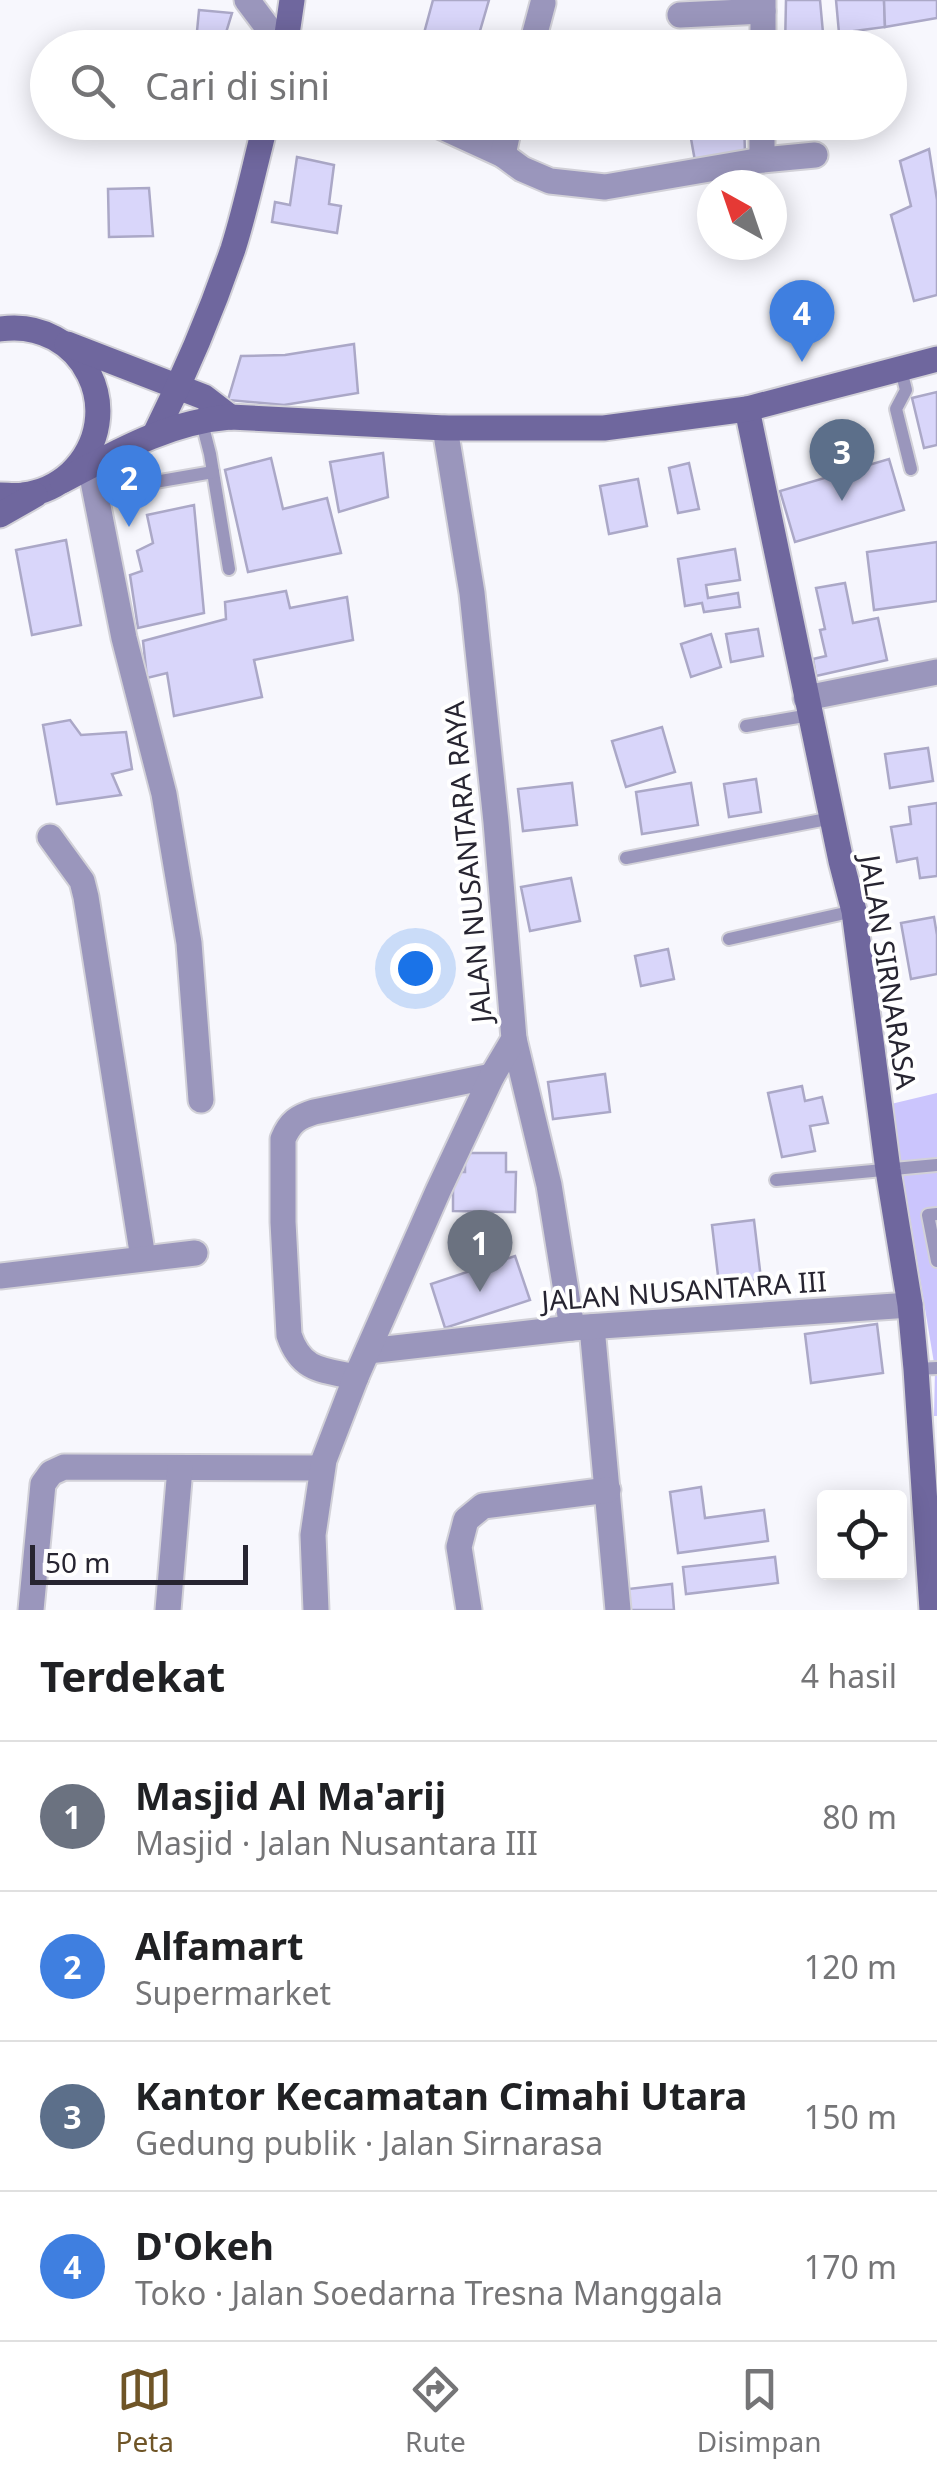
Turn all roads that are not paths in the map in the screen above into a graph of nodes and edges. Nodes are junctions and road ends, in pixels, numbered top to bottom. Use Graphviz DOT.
graph roads {
  1 [pos="248,0"];
  2 [pos="292,0"];
  3 [pos="543,2"];
  4 [pos="763,6"];
  5 [pos="680,15"];
  6 [pos="270,30"];
  7 [pos="287,30"];
  8 [pos="536,30"];
  9 [pos="261,140"];
  10 [pos="471,140"];
  11 [pos="506,140"];
  12 [pos="762,140"];
  13 [pos="816,154"];
  14 [pos="503,155"];
  15 [pos="762,160"];
  16 [pos="4,327"];
  17 [pos="61,341"];
  18 [pos="937,359"];
  19 [pos="900,370"];
  20 [pos="178,387"];
  21 [pos="747,409"];
  22 [pos="230,417"];
  23 [pos="201,419"];
  24 [pos="445,428"];
  25 [pos="155,434"];
  26 [pos="90,466"];
  27 [pos="911,469"];
  28 [pos="213,472"];
  29 [pos="155,482"];
  30 [pos="55,485"];
  31 [pos="0,495"];
  32 [pos="0,515"];
  33 [pos="229,569"];
  34 [pos="937,672"];
  35 [pos="808,707"];
  36 [pos="746,726"];
  37 [pos="832,818"];
  38 [pos="50,836"];
  39 [pos="626,858"];
  40 [pos="854,910"];
  41 [pos="729,939"];
  42 [pos="514,1039"];
  43 [pos="492,1076"];
  44 [pos="202,1100"];
  45 [pos="937,1165"];
  46 [pos="888,1170"];
  47 [pos="776,1180"];
  48 [pos="937,1214"];
  49 [pos="195,1252"];
  50 [pos="143,1258"];
  51 [pos="937,1261"];
  52 [pos="0,1276"];
  53 [pos="898,1306"];
  54 [pos="582,1327"];
  55 [pos="368,1351"];
  56 [pos="927,1369"];
  57 [pos="356,1377"];
  58 [pos="180,1468"];
  59 [pos="321,1468"];
  60 [pos="608,1490"];
  61 [pos="31,1610"];
  62 [pos="168,1610"];
  63 [pos="316,1610"];
  64 [pos="469,1610"];
  65 [pos="618,1610"];
  66 [pos="932,1610"];
  1 -- 6 [label="street"];
  2 -- 7 [label="main road"];
  3 -- 8 [label="street"];
  4 -- 5 [label="street"];
  9 -- 20 [label="main road"];
  10 -- 14 [label="street"];
  11 -- 14 [label="street"];
  12 -- 15 [label="street"];
  13 -- 15 [label="street"];
  14 -- 15 [label="street"];
  16 -- 17 [label="main road"];
  17 -- 20 [label="main road"];
  17 -- 30 [label="main road"];
  18 -- 19 [label="main road"];
  19 -- 21 [label="main road"];
  19 -- 27 [label="lane"];
  20 -- 22 [label="main road"];
  20 -- 25 [label="main road"];
  21 -- 24 [label="main road"];
  21 -- 35 [label="main road, JALAN SIRNARASA"];
  22 -- 23 [label="main road"];
  22 -- 24 [label="main road"];
  23 -- 25 [label="main road"];
  23 -- 28 [label="lane"];
  24 -- 42 [label="street, JALAN NUSANTARA RAYA"];
  25 -- 26 [label="main road"];
  26 -- 30 [label="main road"];
  26 -- 44 [label="street"];
  28 -- 29 [label="lane"];
  28 -- 33 [label="lane"];
  30 -- 31 [label="main road"];
  30 -- 32 [label="main road"];
  34 -- 35 [label="street"];
  35 -- 36 [label="lane"];
  35 -- 37 [label="main road, JALAN SIRNARASA"];
  37 -- 39 [label="lane"];
  37 -- 40 [label="main road, JALAN SIRNARASA"];
  38 -- 50 [label="street"];
  40 -- 41 [label="lane"];
  40 -- 46 [label="main road, JALAN SIRNARASA"];
  42 -- 43 [label="street, JALAN NUSANTARA RAYA"];
  42 -- 54 [label="street"];
  43 -- 55 [label="street, JALAN NUSANTARA RAYA"];
  43 -- 57 [label="street"];
  45 -- 46 [label="lane"];
  46 -- 47 [label="lane"];
  46 -- 53 [label="main road, JALAN SIRNARASA"];
  48 -- 51 [label="lane"];
  49 -- 50 [label="street"];
  50 -- 52 [label="street"];
  53 -- 54 [label="street, JALAN NUSANTARA III"];
  53 -- 56 [label="main road, JALAN SIRNARASA"];
  54 -- 55 [label="street, JALAN NUSANTARA III"];
  54 -- 60 [label="street"];
  55 -- 57 [label="street, JALAN NUSANTARA RAYA"];
  56 -- 66 [label="main road, JALAN SIRNARASA"];
  57 -- 59 [label="street, JALAN NUSANTARA RAYA"];
  58 -- 59 [label="street"];
  58 -- 61 [label="street"];
  58 -- 62 [label="street"];
  59 -- 63 [label="street, JALAN NUSANTARA RAYA"];
  60 -- 64 [label="street"];
  60 -- 65 [label="street"];
}
